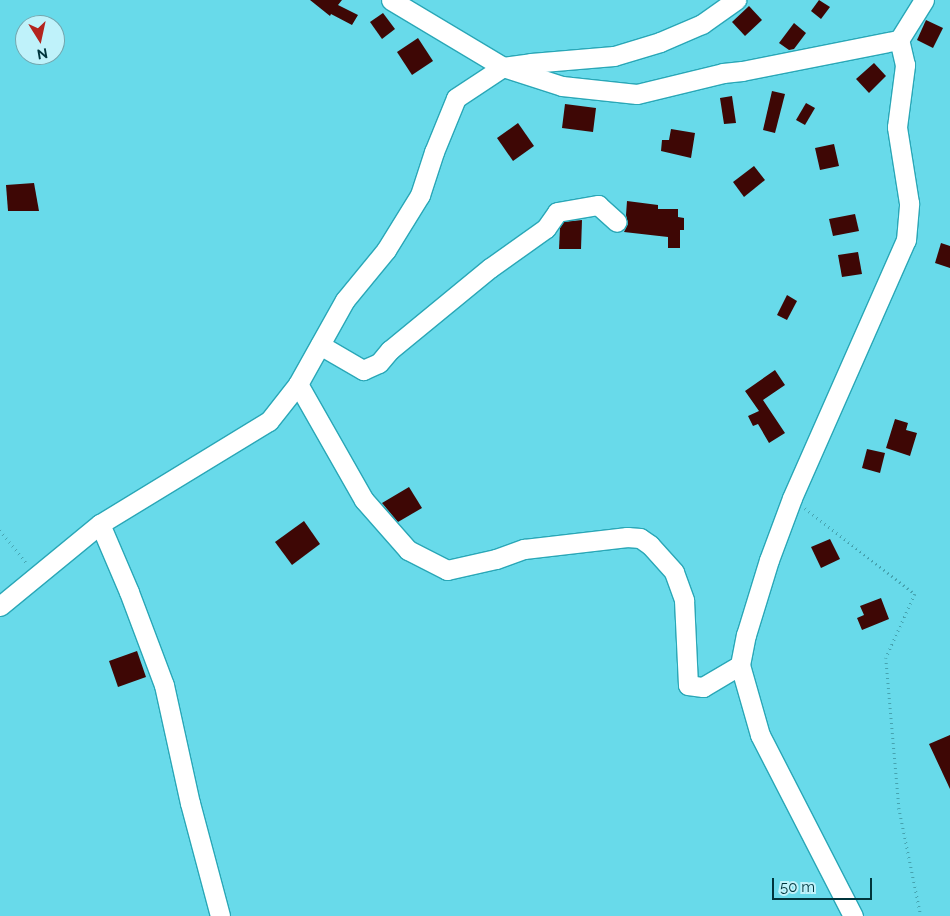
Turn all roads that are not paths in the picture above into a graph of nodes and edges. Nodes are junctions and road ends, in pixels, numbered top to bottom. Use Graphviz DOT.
graph roads {
  1 [pos="391,0"];
  2 [pos="736,0"];
  3 [pos="924,0"];
  4 [pos="899,40"];
  5 [pos="503,67"];
  6 [pos="617,222"];
  7 [pos="320,345"];
  8 [pos="298,384"];
  9 [pos="100,524"];
  10 [pos="0,606"];
  11 [pos="740,665"];
  12 [pos="220,916"];
  13 [pos="853,916"];
  1 -- 5 [label="street"];
  2 -- 5 [label="street"];
  3 -- 4 [label="street"];
  4 -- 5 [label="street"];
  4 -- 11 [label="street"];
  5 -- 7 [label="street"];
  6 -- 7 [label="street"];
  7 -- 8 [label="street"];
  8 -- 9 [label="street"];
  8 -- 11 [label="street"];
  9 -- 10 [label="street"];
  9 -- 12 [label="street"];
  11 -- 13 [label="street"];
}
